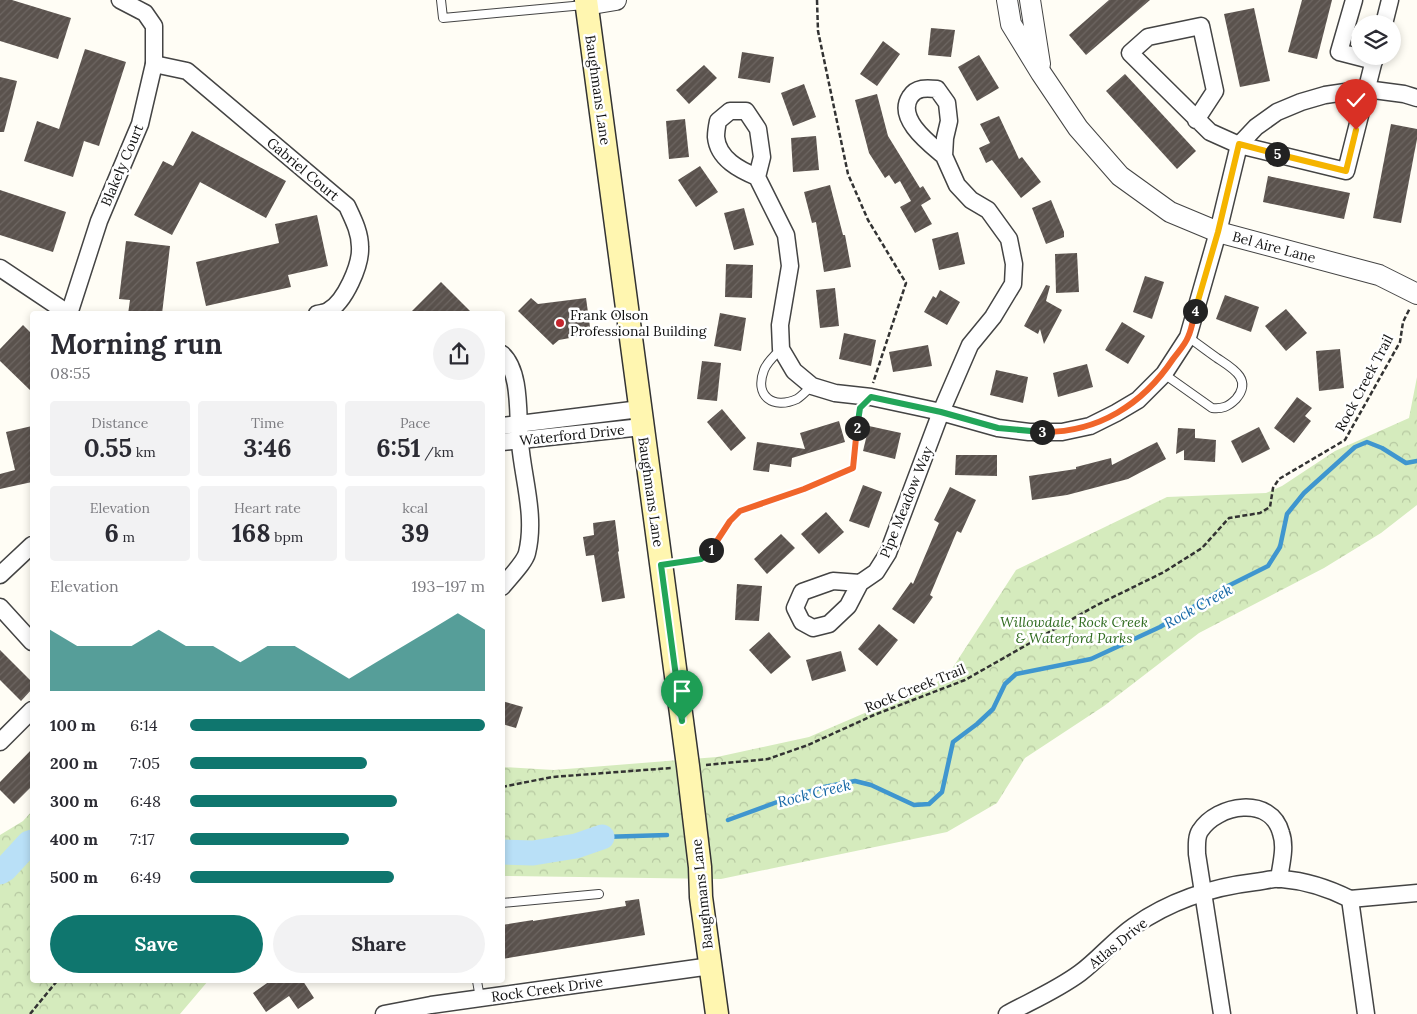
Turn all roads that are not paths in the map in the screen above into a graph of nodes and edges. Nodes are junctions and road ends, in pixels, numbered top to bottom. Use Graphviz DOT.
graph roads {
  1 [pos="120,0"];
  2 [pos="441,0"];
  3 [pos="616,0"];
  4 [pos="1006,0"];
  5 [pos="1030,0"];
  6 [pos="1354,0"];
  7 [pos="1390,0"];
  8 [pos="586,2"];
  9 [pos="1386,15"];
  10 [pos="1351,54"];
  11 [pos="154,64"];
  12 [pos="1373,65"];
  13 [pos="1041,74"];
  14 [pos="1366,89"];
  15 [pos="1417,98"];
  16 [pos="1196,120"];
  17 [pos="1239,144"];
  18 [pos="944,156"];
  19 [pos="758,177"];
  20 [pos="1218,232"];
  21 [pos="0,268"];
  22 [pos="1414,300"];
  23 [pos="64,311"];
  24 [pos="70,311"];
  25 [pos="328,311"];
  26 [pos="1188,338"];
  27 [pos="781,349"];
  28 [pos="505,356"];
  29 [pos="1164,374"];
  30 [pos="509,383"];
  31 [pos="812,386"];
  32 [pos="941,412"];
  33 [pos="641,418"];
  34 [pos="505,427"];
  35 [pos="519,433"];
  36 [pos="505,440"];
  37 [pos="30,547"];
  38 [pos="0,574"];
  39 [pos="505,583"];
  40 [pos="860,583"];
  41 [pos="0,607"];
  42 [pos="30,640"];
  43 [pos="30,712"];
  44 [pos="0,742"];
  45 [pos="1279,879"];
  46 [pos="1204,892"];
  47 [pos="1417,893"];
  48 [pos="599,894"];
  49 [pos="1350,899"];
  50 [pos="505,903"];
  51 [pos="711,966"];
  52 [pos="477,983"];
  53 [pos="480,998"];
  54 [pos="432,1009"];
  55 [pos="1010,1013"];
  56 [pos="384,1014"];
  57 [pos="717,1014"];
  58 [pos="1222,1014"];
  59 [pos="1366,1014"];
  1 -- 11 [label="street, Blakely Court"];
  2 -- 8 [label="lane"];
  3 -- 8 [label="street"];
  4 -- 13 [label="street, Bel Aire Lane"];
  5 -- 13 [label="street, Bel Aire Lane"];
  6 -- 10 [label="street"];
  7 -- 9 [label="street"];
  8 -- 33 [label="main road, Baughmans Lane"];
  11 -- 24 [label="street, Blakely Court"];
  11 -- 25 [label="street, Gabriel Court"];
  12 -- 14 [label="street"];
  13 -- 20 [label="street, Bel Aire Lane"];
  14 -- 15 [label="street"];
  14 -- 17 [label="street"];
  14 -- 17 [label="street"];
  16 -- 16 [label="street"];
  16 -- 17 [label="street"];
  17 -- 20 [label="street"];
  18 -- 32 [label="street, Pipe Meadow Way"];
  19 -- 27 [label="street"];
  20 -- 22 [label="street, Bel Aire Lane"];
  20 -- 26 [label="street"];
  21 -- 23 [label="street"];
  26 -- 29 [label="street"];
  26 -- 29 [label="lane"];
  27 -- 31 [label="street"];
  27 -- 31 [label="lane"];
  28 -- 30 [label="street"];
  29 -- 32 [label="street"];
  30 -- 35 [label="street"];
  31 -- 32 [label="street"];
  32 -- 40 [label="street, Pipe Meadow Way"];
  33 -- 35 [label="street, Waterford Drive"];
  33 -- 51 [label="main road, Baughmans Lane"];
  34 -- 35 [label="street, Waterford Drive"];
  35 -- 36 [label="street, Waterford Drive"];
  35 -- 39 [label="street"];
  37 -- 38 [label="street"];
  41 -- 42 [label="street"];
  43 -- 44 [label="street"];
  45 -- 46 [label="street, Atlas Drive"];
  45 -- 46 [label="street"];
  45 -- 49 [label="street, Atlas Drive"];
  46 -- 55 [label="street, Atlas Drive"];
  46 -- 58 [label="street"];
  47 -- 49 [label="street"];
  48 -- 50 [label="lane"];
  49 -- 59 [label="street"];
  51 -- 53 [label="street, Rock Creek Drive"];
  51 -- 57 [label="main road, Baughmans Lane"];
  52 -- 53 [label="lane"];
  53 -- 54 [label="street, Rock Creek Drive"];
  54 -- 56 [label="street, Rock Creek Drive"];
}
